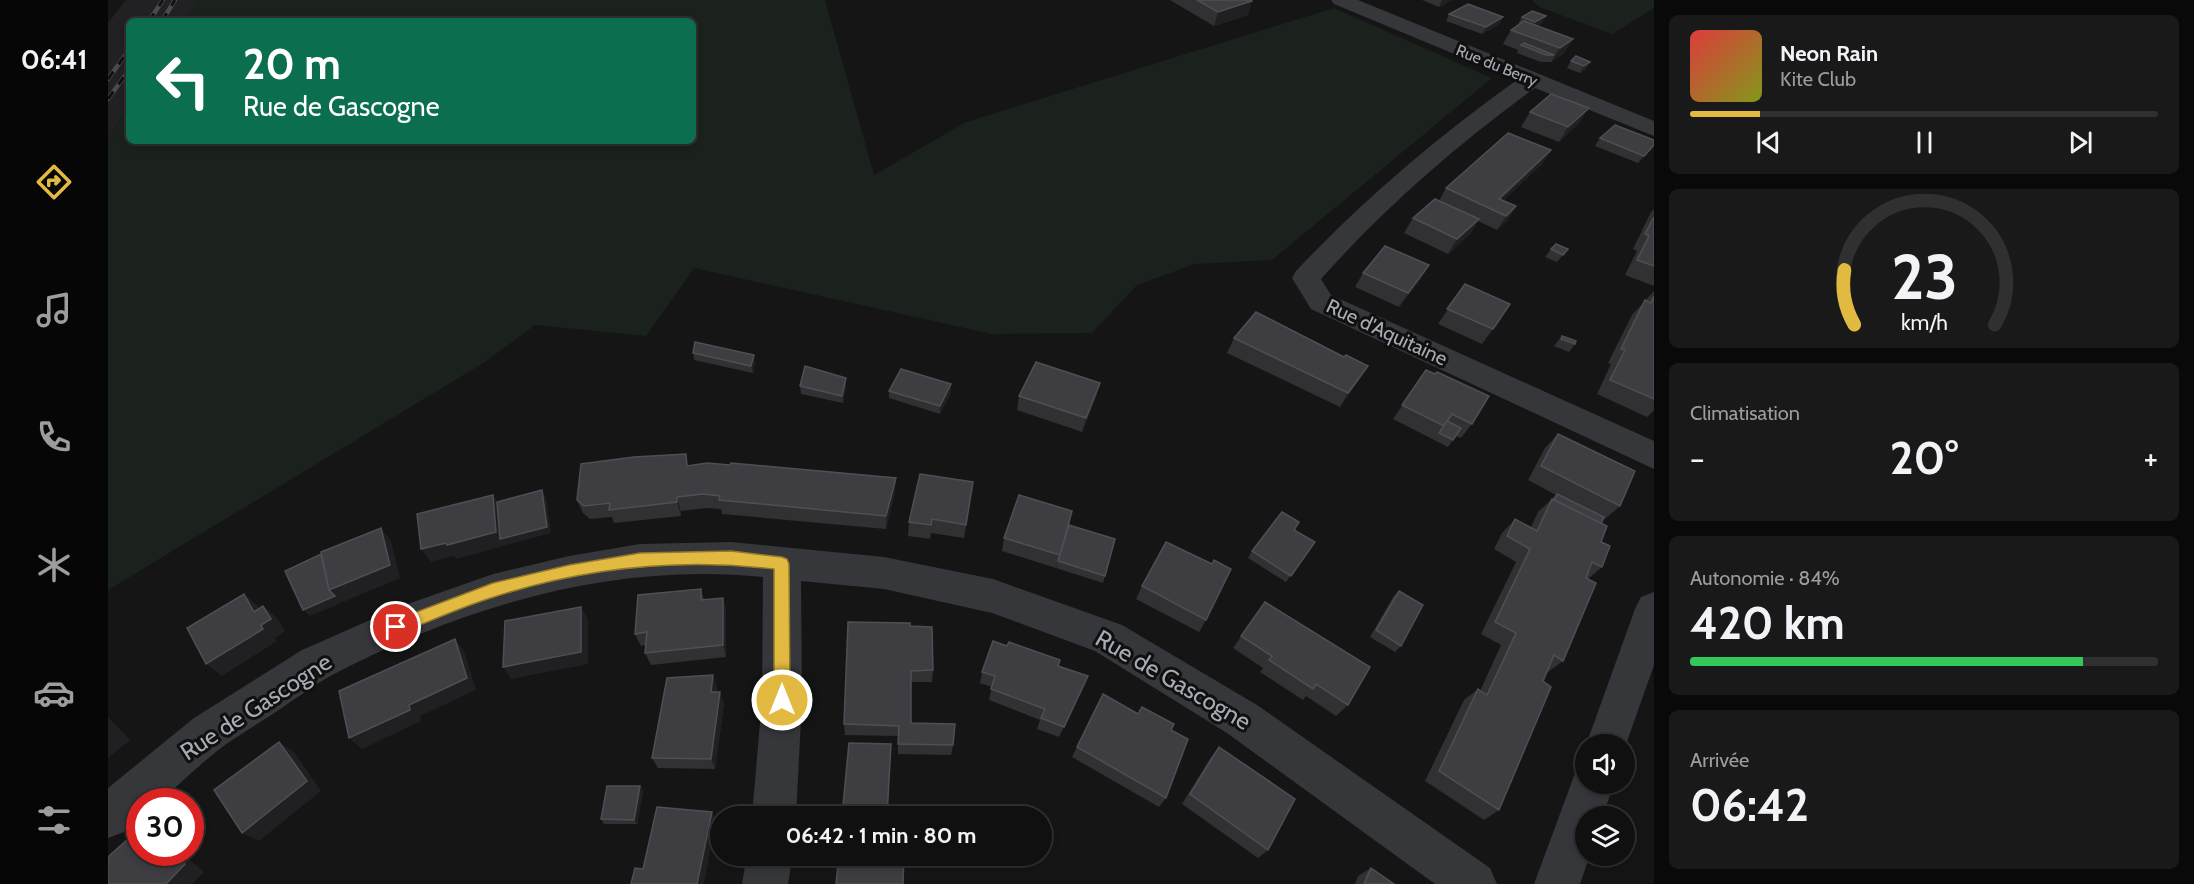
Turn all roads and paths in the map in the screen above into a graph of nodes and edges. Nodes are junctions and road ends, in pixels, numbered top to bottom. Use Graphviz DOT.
graph roads {
  1 [pos="1341,0"];
  2 [pos="1533,79"];
  3 [pos="1654,129"];
  4 [pos="1654,456"];
  5 [pos="782,564"];
  6 [pos="1654,609"];
  7 [pos="1610,734"];
  8 [pos="1589,794"];
  9 [pos="775,806"];
  10 [pos="108,816"];
  11 [pos="768,866"];
  12 [pos="765,884"];
  13 [pos="1474,884"];
  14 [pos="1557,884"];
  1 -- 2 [label="street, Rue du Berry"];
  2 -- 3 [label="street, Rue du Berry"];
  2 -- 4 [label="street, Rue d'Aquitaine"];
  5 -- 9 [label="street"];
  5 -- 10 [label="street, Rue de Gascogne"];
  5 -- 13 [label="street, Rue de Gascogne"];
  6 -- 7 [label="street"];
  8 -- 14 [label="street"];
  11 -- 12 [label="street"];
}
